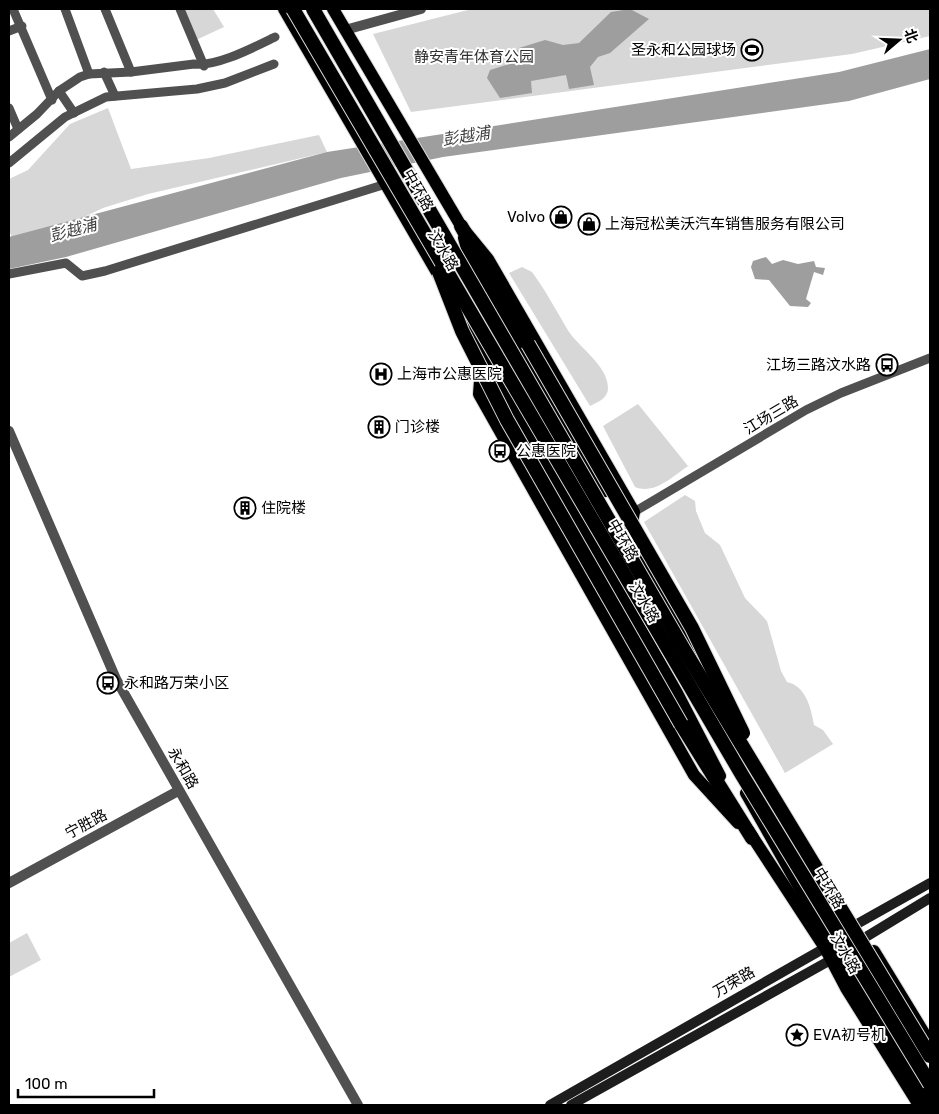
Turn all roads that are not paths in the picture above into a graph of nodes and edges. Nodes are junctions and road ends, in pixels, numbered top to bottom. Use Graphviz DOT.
graph roads {
  1 [pos="13,9"];
  2 [pos="65,9"];
  3 [pos="105,9"];
  4 [pos="180,9"];
  5 [pos="307,9"];
  6 [pos="313,9"];
  7 [pos="333,9"];
  8 [pos="421,9"];
  9 [pos="290,11"];
  10 [pos="22,26"];
  11 [pos="345,30"];
  12 [pos="9,31"];
  13 [pos="275,37"];
  14 [pos="274,64"];
  15 [pos="204,66"];
  16 [pos="104,72"];
  17 [pos="131,72"];
  18 [pos="89,74"];
  19 [pos="59,91"];
  20 [pos="115,96"];
  21 [pos="52,100"];
  22 [pos="9,108"];
  23 [pos="74,113"];
  24 [pos="364,125"];
  25 [pos="18,129"];
  26 [pos="9,137"];
  27 [pos="9,163"];
  28 [pos="383,179"];
  29 [pos="403,182"];
  30 [pos="461,226"];
  31 [pos="424,232"];
  32 [pos="424,248"];
  33 [pos="446,263"];
  34 [pos="9,274"];
  35 [pos="494,331"];
  36 [pos="526,347"];
  37 [pos="482,352"];
  38 [pos="930,358"];
  39 [pos="9,431"];
  40 [pos="634,512"];
  41 [pos="630,534"];
  42 [pos="656,656"];
  43 [pos="650,696"];
  44 [pos="769,790"];
  45 [pos="178,791"];
  46 [pos="755,810"];
  47 [pos="789,815"];
  48 [pos="752,838"];
  49 [pos="792,840"];
  50 [pos="766,857"];
  51 [pos="9,883"];
  52 [pos="930,883"];
  53 [pos="930,898"];
  54 [pos="796,907"];
  55 [pos="822,924"];
  56 [pos="857,924"];
  57 [pos="856,938"];
  58 [pos="828,946"];
  59 [pos="835,958"];
  60 [pos="930,1042"];
  61 [pos="930,1056"];
  62 [pos="930,1066"];
  63 [pos="930,1084"];
  64 [pos="930,1103"];
  65 [pos="358,1105"];
  66 [pos="550,1105"];
  67 [pos="571,1105"];
  68 [pos="919,1105"];
  1 -- 10 [label="street"];
  2 -- 18 [label="street"];
  3 -- 17 [label="street"];
  4 -- 15 [label="street"];
  5 -- 24 [label="main road, 汶水路"];
  6 -- 44 [label="highway, 中环路, bridge"];
  7 -- 11 [label="main road, 汶水路"];
  8 -- 11 [label="street"];
  9 -- 24 [label="main road, 汶水路"];
  9 -- 31 [label="highway, 中环路, bridge"];
  10 -- 12 [label="street"];
  10 -- 21 [label="street"];
  11 -- 30 [label="main road, 汶水路"];
  13 -- 15 [label="street"];
  14 -- 20 [label="street"];
  15 -- 17 [label="street"];
  16 -- 17 [label="street"];
  16 -- 18 [label="street"];
  16 -- 20 [label="street"];
  18 -- 19 [label="street"];
  19 -- 21 [label="street"];
  19 -- 23 [label="street"];
  20 -- 23 [label="street"];
  21 -- 25 [label="street"];
  22 -- 25 [label="street"];
  23 -- 27 [label="street"];
  24 -- 28 [label="main road, 汶水路"];
  24 -- 29 [label="main road"];
  25 -- 26 [label="street"];
  28 -- 32 [label="main road, 汶水路"];
  28 -- 34 [label="street"];
  29 -- 33 [label="main road"];
  29 -- 35 [label="main road"];
  30 -- 36 [label="highway"];
  30 -- 40 [label="main road, 汶水路"];
  31 -- 48 [label="highway, bridge"];
  31 -- 63 [label="highway, 中环路, bridge"];
  32 -- 33 [label="main road"];
  32 -- 37 [label="main road, 汶水路"];
  33 -- 46 [label="main road"];
  35 -- 36 [label="main road"];
  35 -- 49 [label="main road"];
  36 -- 41 [label="main road, 汶水路"];
  36 -- 44 [label="highway, bridge"];
  37 -- 42 [label="main road, 汶水路"];
  37 -- 43 [label="main road"];
  38 -- 40 [label="street, 江场三路"];
  39 -- 45 [label="street, 永和路"];
  40 -- 41 [label="main road"];
  41 -- 47 [label="main road, 汶水路"];
  42 -- 43 [label="main road"];
  42 -- 48 [label="main road, 汶水路"];
  43 -- 48 [label="main road"];
  44 -- 61 [label="highway, 中环路, bridge"];
  45 -- 51 [label="street, 宁胜路"];
  45 -- 65 [label="street, 永和路"];
  46 -- 50 [label="main road"];
  46 -- 55 [label="main road"];
  47 -- 49 [label="main road"];
  47 -- 56 [label="main road, 汶水路"];
  48 -- 50 [label="main road, 汶水路"];
  49 -- 57 [label="main road"];
  50 -- 54 [label="main road, 汶水路"];
  52 -- 56 [label="main road"];
  53 -- 57 [label="main road, 万荣路"];
  54 -- 55 [label="main road"];
  54 -- 58 [label="main road, 汶水路"];
  55 -- 58 [label="main road"];
  56 -- 57 [label="main road, 汶水路"];
  57 -- 58 [label="main road, 万荣路"];
  57 -- 59 [label="main road, 万荣路"];
  57 -- 60 [label="main road, 汶水路"];
  57 -- 62 [label="main road"];
  58 -- 59 [label="main road, 汶水路"];
  58 -- 66 [label="main road, 万荣路"];
  59 -- 64 [label="main road"];
  59 -- 67 [label="main road, 万荣路"];
  59 -- 68 [label="main road, 汶水路"];
}
